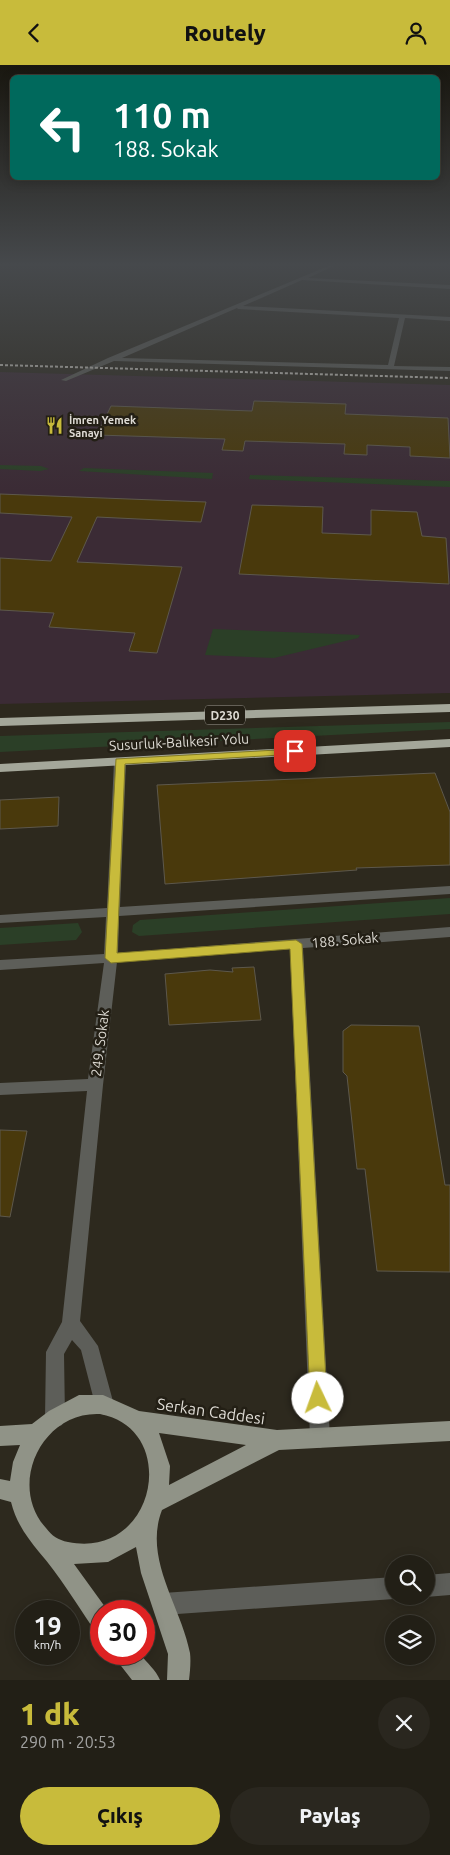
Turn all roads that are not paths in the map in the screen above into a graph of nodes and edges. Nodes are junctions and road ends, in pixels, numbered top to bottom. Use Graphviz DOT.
graph roads {
  1 [pos="157,339"];
  2 [pos="397,339"];
  3 [pos="110,359"];
  4 [pos="391,367"];
  5 [pos="450,369"];
  6 [pos="64,380"];
  7 [pos="450,708"];
  8 [pos="0,722"];
  9 [pos="450,743"];
  10 [pos="120,762"];
  11 [pos="0,768"];
  12 [pos="450,890"];
  13 [pos="113,911"];
  14 [pos="0,919"];
  15 [pos="450,932"];
  16 [pos="296,944"];
  17 [pos="111,958"];
  18 [pos="0,965"];
  19 [pos="95,1085"];
  20 [pos="0,1089"];
  21 [pos="71,1324"];
  22 [pos="104,1405"];
  23 [pos="55,1418"];
  24 [pos="139,1421"];
  25 [pos="450,1431"];
  26 [pos="37,1434"];
  27 [pos="0,1436"];
  28 [pos="320,1437"];
  29 [pos="277,1440"];
  30 [pos="10,1491"];
  31 [pos="156,1502"];
  32 [pos="146,1522"];
  33 [pos="46,1543"];
  34 [pos="450,1584"];
  35 [pos="435,1585"];
  36 [pos="385,1589"];
  37 [pos="163,1604"];
  38 [pos="90,1605"];
  39 [pos="134,1665"];
  40 [pos="149,1680"];
  41 [pos="178,1680"];
  1 -- 3 [label="street"];
  2 -- 4 [label="street"];
  3 -- 4 [label="street"];
  3 -- 6 [label="street"];
  4 -- 5 [label="street"];
  7 -- 8 [label="highway, Susurluk-Balıkesir Yolu / D230"];
  9 -- 10 [label="highway, Susurluk-Balıkesir Yolu"];
  10 -- 11 [label="highway, Susurluk-Balıkesir Yolu"];
  10 -- 13 [label="street, 249. Sokak"];
  12 -- 13 [label="street"];
  13 -- 14 [label="street"];
  13 -- 17 [label="street, 249. Sokak"];
  15 -- 16 [label="street, 188. Sokak"];
  16 -- 17 [label="street, 188. Sokak"];
  16 -- 28 [label="street"];
  17 -- 18 [label="street, 188. Sokak"];
  17 -- 19 [label="street, 249. Sokak"];
  19 -- 20 [label="street"];
  19 -- 21 [label="street, 249. Sokak"];
  21 -- 22 [label="street"];
  21 -- 23 [label="street"];
  22 -- 23 [label="main road"];
  22 -- 24 [label="main road"];
  23 -- 26 [label="main road"];
  24 -- 29 [label="main road, Serkan Caddesi"];
  24 -- 31 [label="main road"];
  25 -- 28 [label="main road, Serkan Caddesi"];
  26 -- 27 [label="main road"];
  26 -- 30 [label="main road"];
  28 -- 29 [label="main road, Serkan Caddesi"];
  29 -- 31 [label="main road, Serkan Caddesi"];
  30 -- 33 [label="main road"];
  31 -- 32 [label="main road"];
  32 -- 33 [label="main road"];
  32 -- 37 [label="main road"];
  33 -- 38 [label="main road"];
  34 -- 35 [label="street"];
  36 -- 37 [label="street"];
  37 -- 41 [label="main road"];
  39 -- 40 [label="main road"];
}
